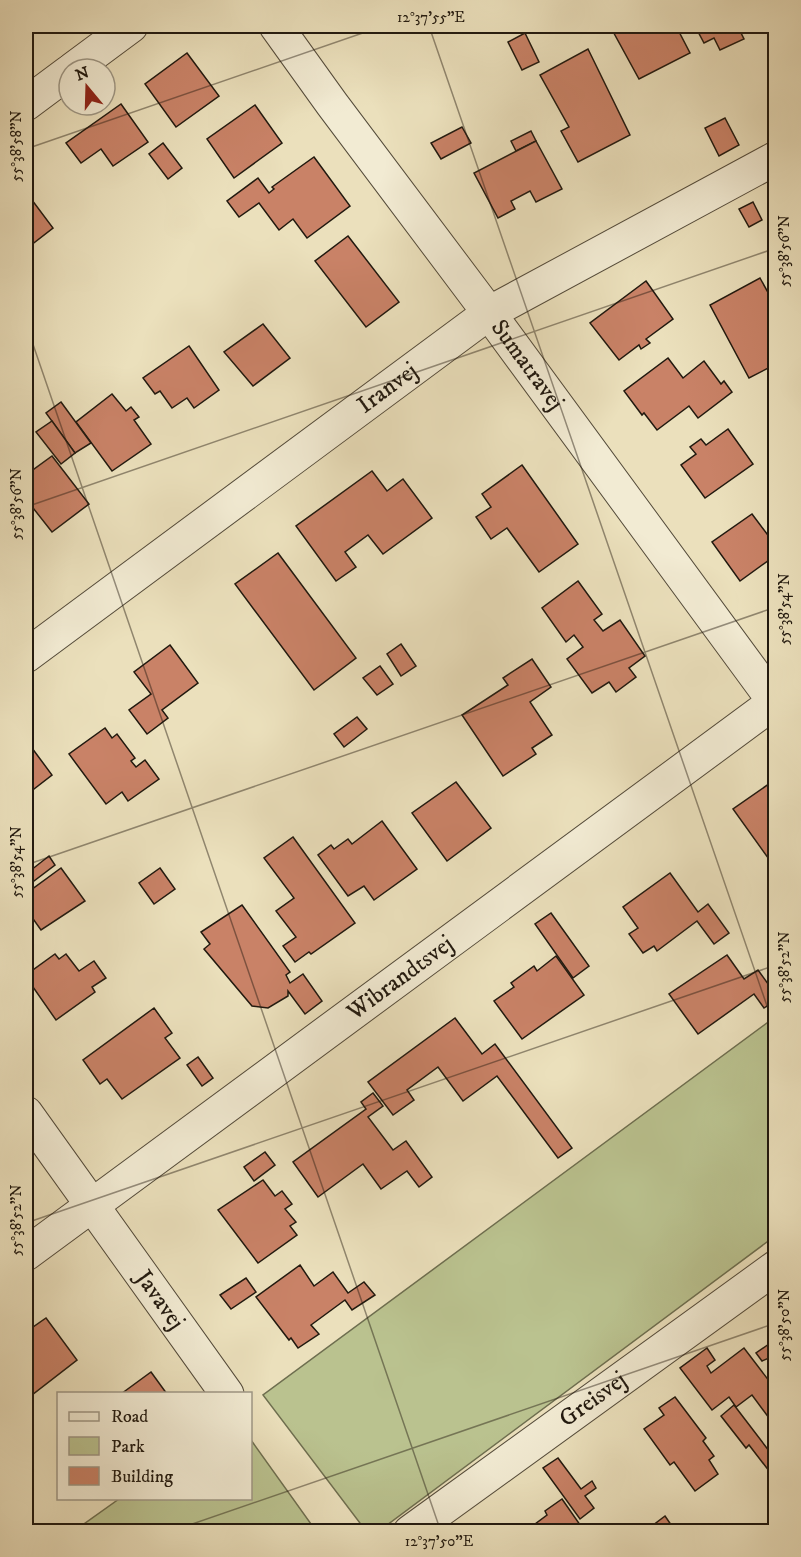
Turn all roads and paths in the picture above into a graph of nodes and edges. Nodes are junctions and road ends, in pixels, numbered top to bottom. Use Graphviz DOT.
graph roads {
  1 [pos="131,26"];
  2 [pos="276,26"];
  3 [pos="89,57"];
  4 [pos="57,81"];
  5 [pos="26,104"];
  6 [pos="776,158"];
  7 [pos="489,313"];
  8 [pos="26,656"];
  9 [pos="775,702"];
  10 [pos="26,1113"];
  11 [pos="93,1206"];
  12 [pos="26,1254"];
  13 [pos="776,1267"];
  14 [pos="226,1392"];
  15 [pos="410,1532"];
  1 -- 3 [label="street"];
  2 -- 7 [label="street, Sumatravej"];
  4 -- 5 [label="street"];
  6 -- 7 [label="street, Iranvej"];
  7 -- 8 [label="street, Iranvej"];
  7 -- 9 [label="street, Sumatravej"];
  9 -- 11 [label="street, Wibrandtsvej"];
  10 -- 11 [label="street, Javavej"];
  11 -- 12 [label="street, Wibrandtsvej"];
  11 -- 14 [label="street, Javavej"];
  13 -- 15 [label="street, Greisvej"];
}
